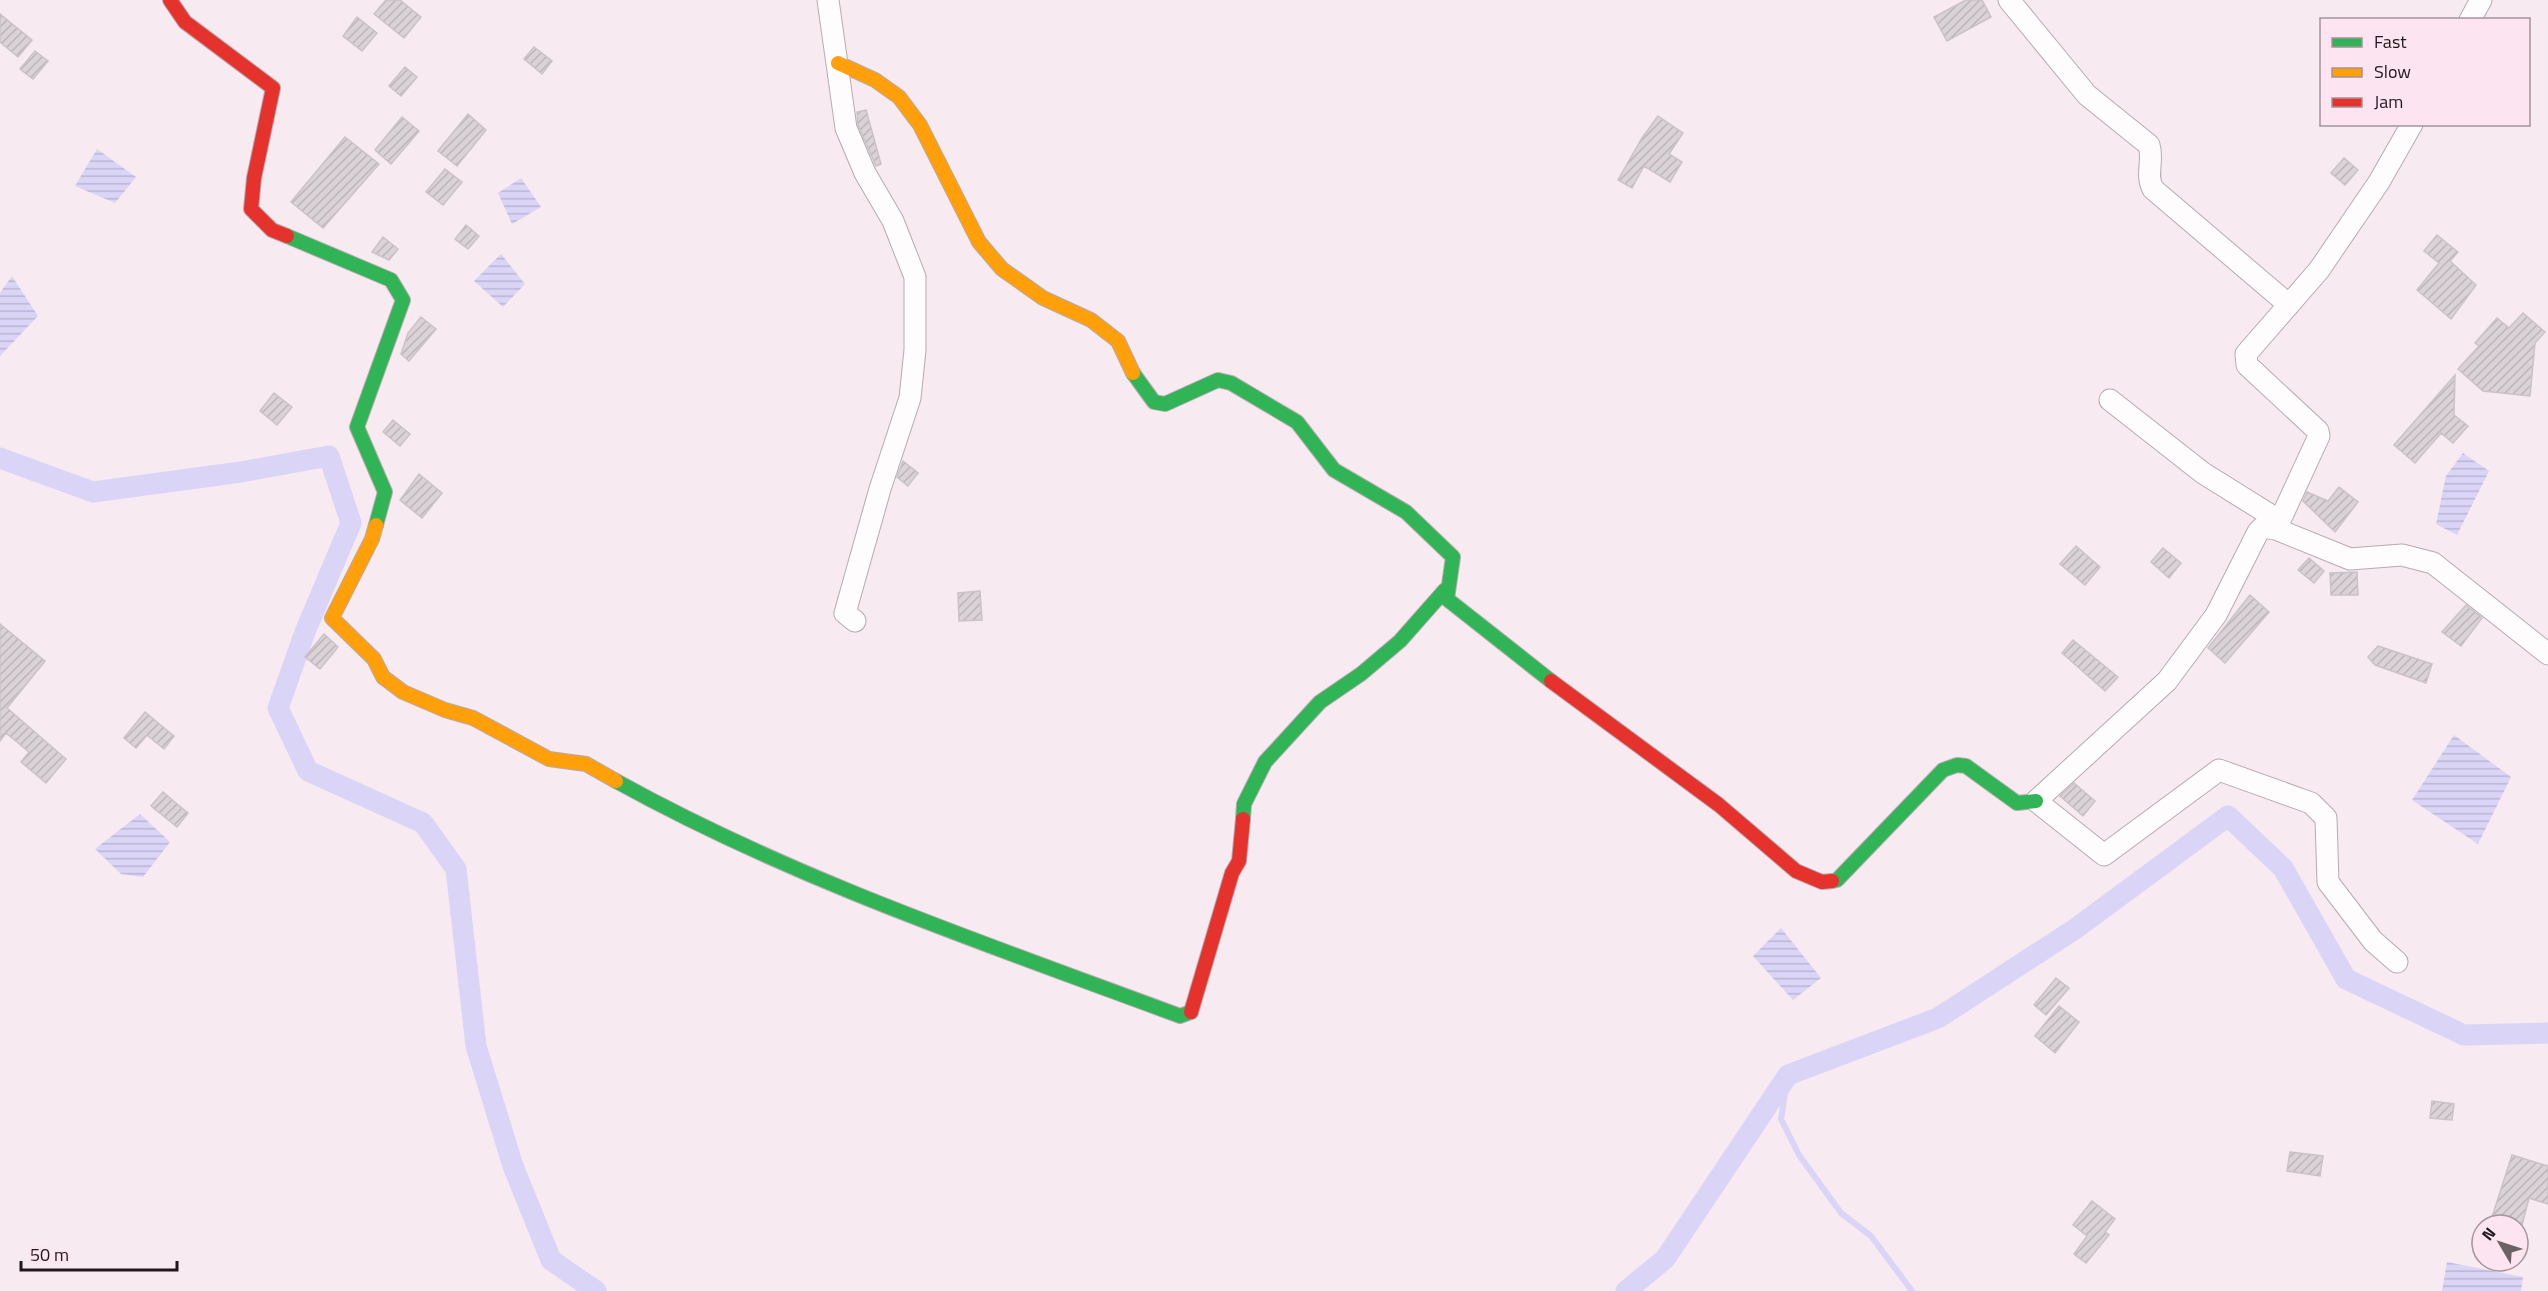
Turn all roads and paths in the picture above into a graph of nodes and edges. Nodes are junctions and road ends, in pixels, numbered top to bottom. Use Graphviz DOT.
graph roads {
  1 [pos="170,0"];
  2 [pos="828,0"];
  3 [pos="2009,0"];
  4 [pos="2481,0"];
  5 [pos="2471,18"];
  6 [pos="838,63"];
  7 [pos="2411,126"];
  8 [pos="2289,305"];
  9 [pos="2110,400"];
  10 [pos="2278,525"];
  11 [pos="1445,590"];
  12 [pos="855,621"];
  13 [pos="2548,654"];
  14 [pos="2036,801"];
  15 [pos="2397,962"];
  1 -- 11 [label="street"];
  2 -- 6 [label="street"];
  3 -- 8 [label="street"];
  4 -- 5 [label="street"];
  6 -- 11 [label="street"];
  6 -- 12 [label="street"];
  7 -- 8 [label="street"];
  8 -- 10 [label="street"];
  9 -- 10 [label="street"];
  10 -- 13 [label="street"];
  10 -- 14 [label="street"];
  11 -- 14 [label="street"];
  14 -- 15 [label="street"];
}
